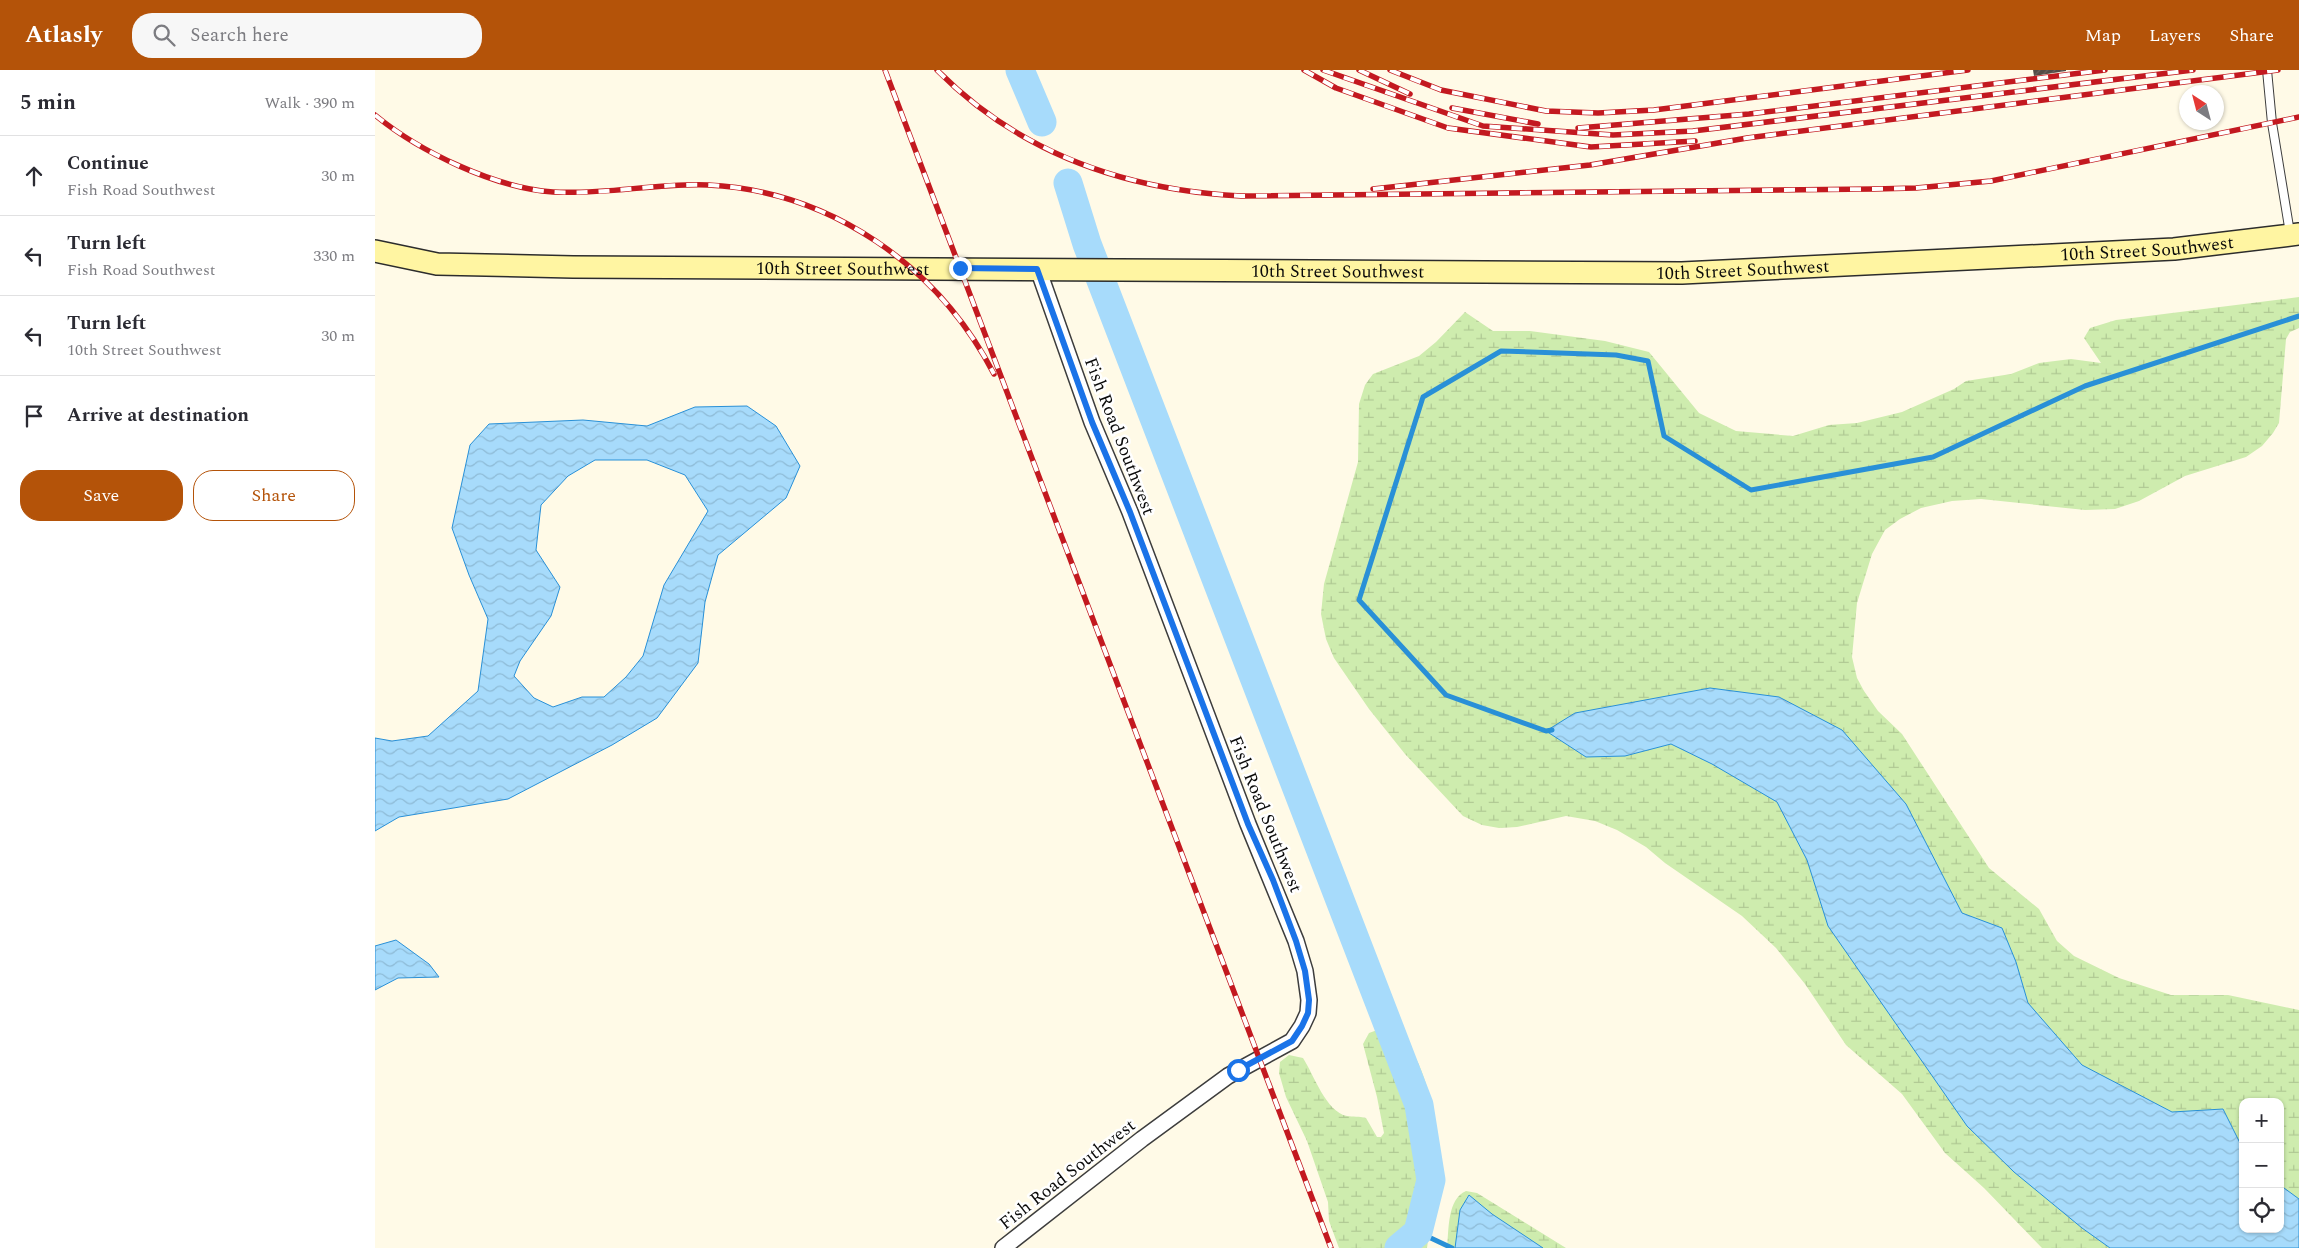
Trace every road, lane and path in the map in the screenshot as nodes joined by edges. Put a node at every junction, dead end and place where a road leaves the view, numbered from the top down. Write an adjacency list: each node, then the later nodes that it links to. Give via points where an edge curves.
1 (2267, 70): 2 (lane, via 2272,123)
2 (2295, 235): 4 (main road, 10th Street Southwest, via 2174,249 1682,273)
3 (375, 251): 4 (main road, 10th Street Southwest, via 437,264)
4 (1037, 269): 5 (street, Fish Road Southwest, via 1092,422 1296,941 1309,1000 1308,1013 1292,1041 1228,1076)
5 (1003, 1248)

